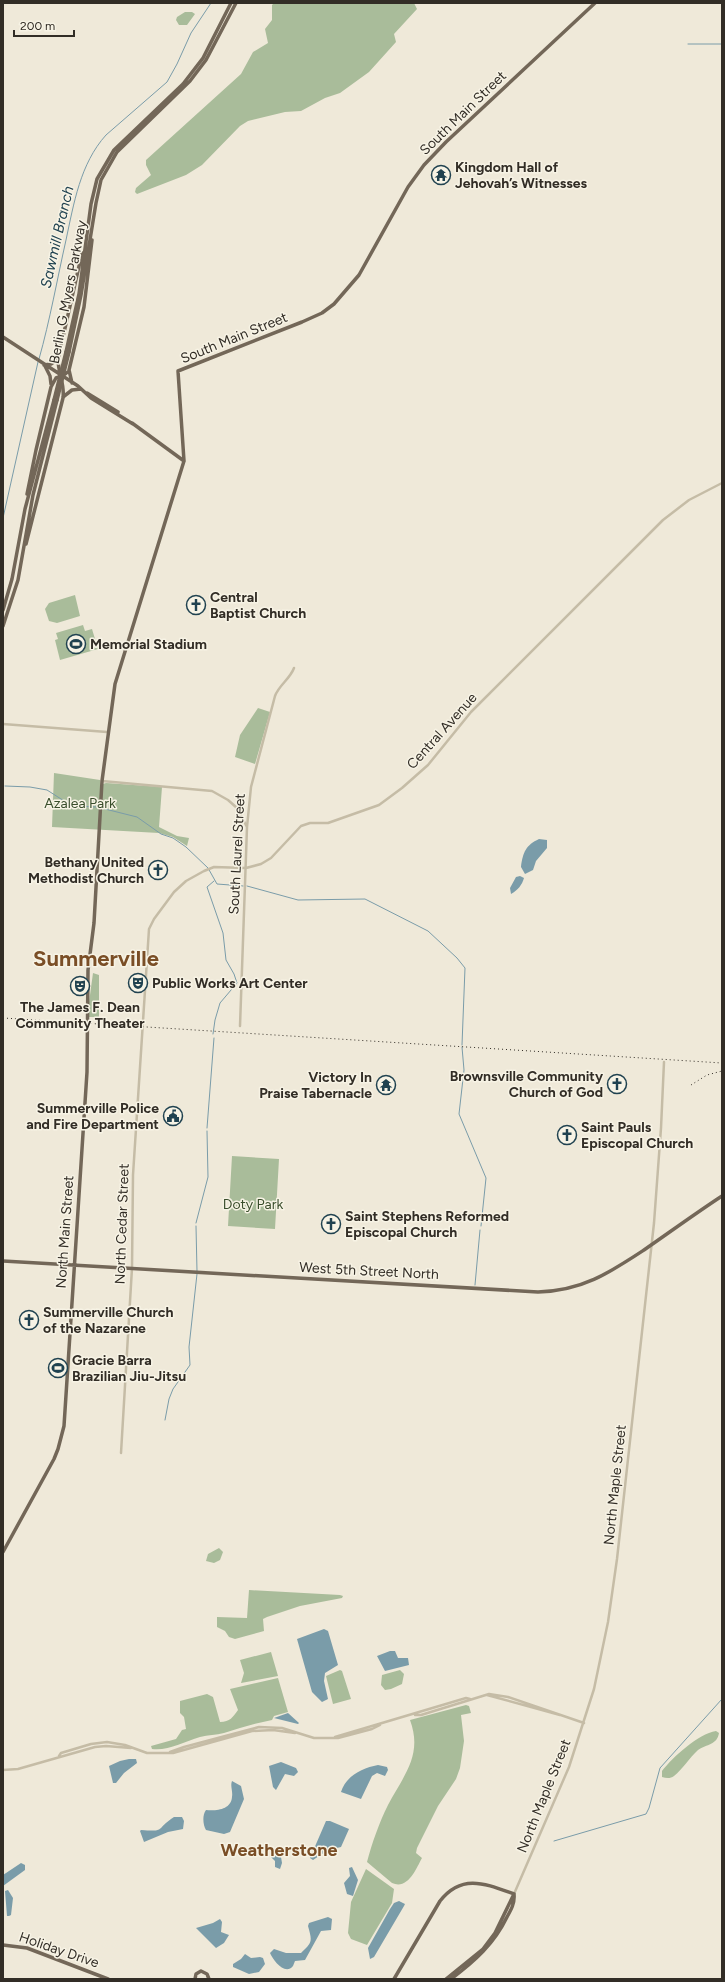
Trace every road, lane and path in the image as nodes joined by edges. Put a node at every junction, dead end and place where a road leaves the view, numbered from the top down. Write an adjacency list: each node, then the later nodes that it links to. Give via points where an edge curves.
1 (231, 3): 4 (main road, Berlin G Myers Parkway, via 203,58 182,84)
2 (236, 3): 4 (main road, Berlin G Myers Parkway, via 206,60 190,81)
3 (595, 3): 18 (main road, South Main Street, via 424,165 402,196 359,275 338,300 306,320 178,372)
4 (115, 151): 5 (main road, Berlin G Myers Parkway, via 101,180); 6 (main road, Berlin G Myers Parkway, via 97,179)
5 (93, 217): 8 (main road, Berlin G Myers Parkway, via 81,296); 11 (main road, via 86,292)
6 (86, 233): 8 (main road, Berlin G Myers Parkway, via 79,294); 9 (main road)
7 (4, 337): 10 (main road)
8 (67, 352): 17 (main road, Berlin G Myers Parkway, bridge)
9 (58, 359): 10 (main road, via 51,364); 12 (main road)
10 (43, 364): 12 (main road); 14 (main road, via 50,376)
11 (69, 370): 12 (main road); 13 (main road)
12 (61, 376): 13 (main road); 14 (main road, via 53,381); 16 (main road, via 64,386)
13 (72, 383): 15 (main road)
14 (51, 387): 20 (main road)
15 (81, 389): 16 (main road, via 68,391); 18 (main road)
16 (63, 398): 21 (main road)
17 (55, 400): 20 (main road, Berlin G Myers Parkway); 21 (main road, Berlin G Myers Parkway, via 33,495)
18 (184, 462): 26 (main road, South Main Street, via 116,684)
19 (722, 483): 29 (street, Central Avenue, via 689,500 663,520 471,712 428,764 386,801 328,823 304,825 290,836 271,858)
20 (25, 509): 22 (main road, Berlin G Myers Parkway, via 12,579)
21 (22, 560): 23 (main road, Berlin G Myers Parkway)
22 (3, 610)
23 (3, 626)
24 (294, 668): 28 (street, South Laurel Street, via 275,696 252,782)
25 (3, 724): 26 (street)
26 (108, 732): 27 (main road, South Main Street)
27 (102, 781): 28 (street, via 212,791 237,808); 31 (main road, South Main Street, via 94,923)
28 (247, 827): 29 (street, South Laurel Street)
29 (246, 868): 30 (street, Central Avenue, via 210,868 186,882 174,892); 32 (street, South Laurel Street)
30 (149, 929): 38 (street, North Cedar Street, via 133,1175)
31 (88, 970): 37 (main road, North Main Street, via 88,1058)
32 (240, 1026)
33 (664, 1062): 35 (street, North Maple Street)
34 (722, 1196): 35 (main road, West 5th Street North)
35 (652, 1244): 38 (main road, West 5th Street North, via 594,1281 570,1289 548,1292); 41 (street, North Maple Street, via 612,1591 601,1659)
36 (3, 1261): 37 (main road, West 5th Street North)
37 (74, 1266): 38 (main road, West 5th Street North); 40 (main road, North Main Street, via 62,1433 54,1459)
38 (132, 1268): 39 (street, North Cedar Street)
39 (121, 1453)
40 (3, 1552)
41 (584, 1722): 42 (street, via 497,1695 487,1695 335,1737 314,1738 273,1730 252,1731 170,1753 152,1753); 45 (street, North Maple Street, via 567,1773)
42 (131, 1748): 43 (street, via 106,1746); 43 (street, via 125,1744 107,1742 91,1744 61,1753)
43 (59, 1756): 44 (street, via 18,1769)
44 (3, 1770)
45 (514, 1894): 50 (main road, via 480,1883 462,1885 449,1890); 51 (main road, via 495,1933 483,1949); 52 (main road, via 514,1900 500,1932 489,1946)
46 (3, 1944): 49 (main road, Holiday Drive, via 26,1948)
47 (194, 1978): 48 (main road, via 201,1971 206,1972)
48 (209, 1978)
49 (108, 1979)
50 (394, 1979)
51 (446, 1979)
52 (451, 1979)

